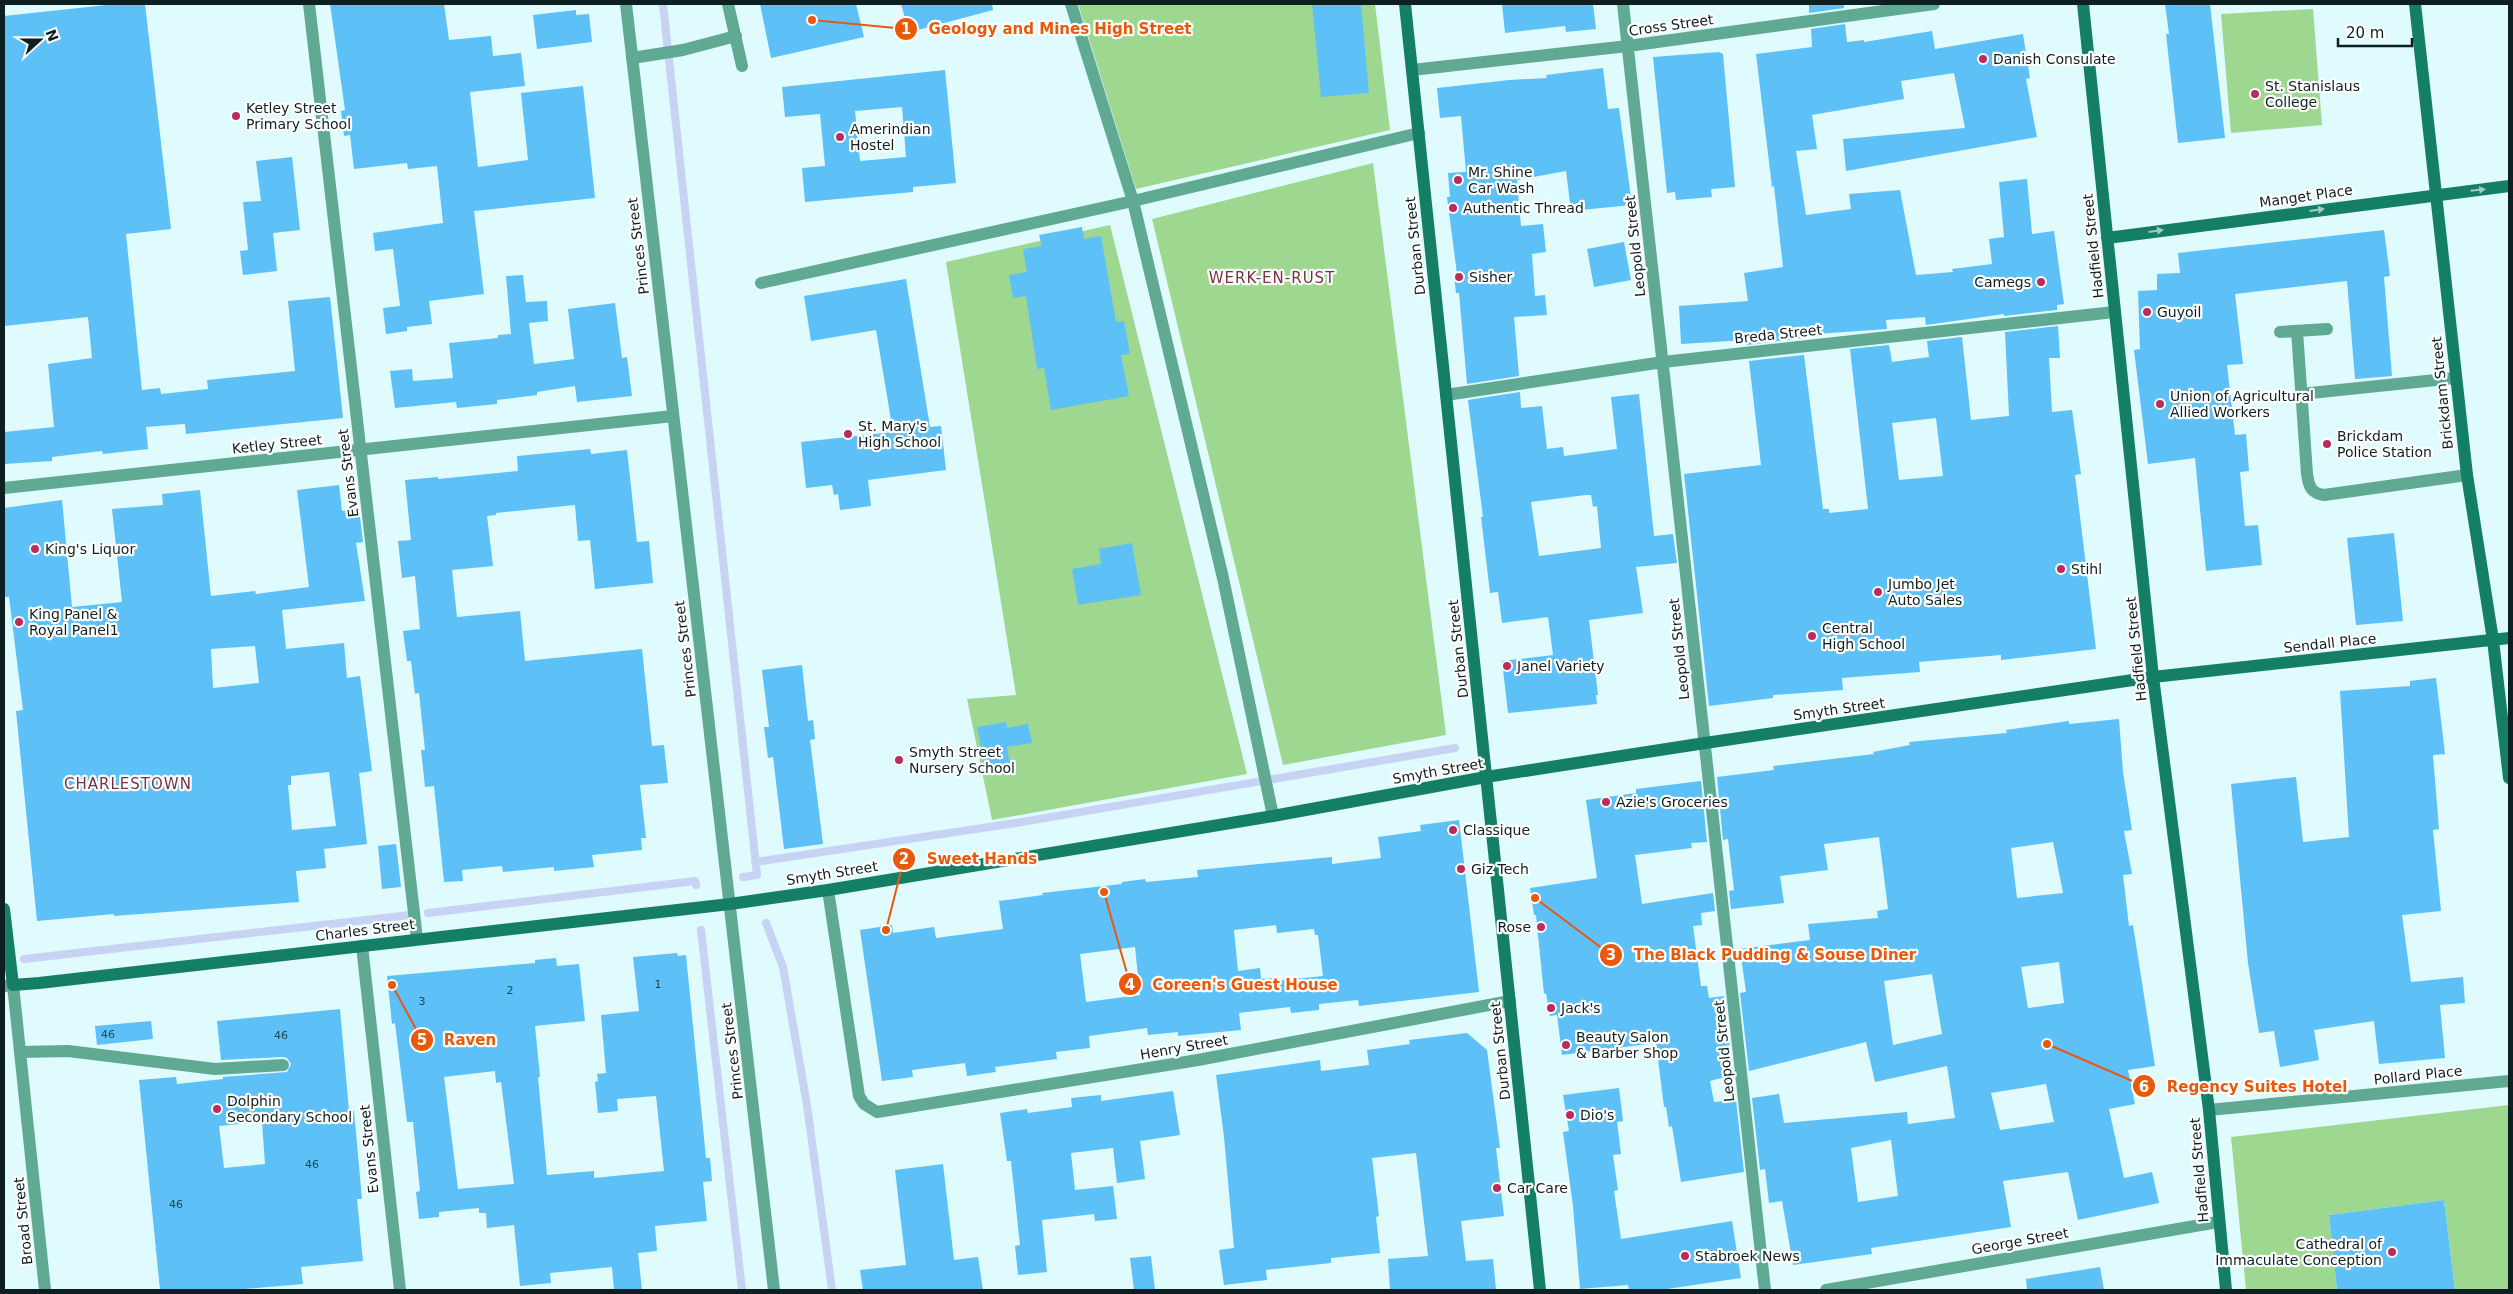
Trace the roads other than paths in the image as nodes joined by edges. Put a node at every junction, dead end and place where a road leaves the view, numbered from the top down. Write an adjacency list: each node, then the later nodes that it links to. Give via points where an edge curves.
1 (309, 4): 30 (street, Evans Street)
2 (626, 4): 12 (street, Princes Street)
3 (728, 4): 10 (street)
4 (1071, 4): 18 (street)
5 (1405, 4): 14 (main road, Durban Street)
6 (1624, 4): 11 (street, Leopold Street)
7 (1934, 4): 11 (street, Cross Street)
8 (2083, 4): 19 (main road, Hadfield Street)
9 (2415, 4): 17 (main road, Brickdam Street)
10 (736, 36): 12 (street, via 683,50); 13 (street)
11 (1628, 46): 14 (street, Cross Street); 25 (street, Leopold Street)
12 (632, 58): 29 (street, Princes Street)
13 (742, 66)
14 (1412, 70): 15 (main road, Durban Street)
15 (1419, 133): 18 (street); 27 (main road, Durban Street)
16 (2509, 186): 17 (main road, Manget Place, one-way to 16)
17 (2436, 194): 19 (main road, Manget Place, one-way to 17); 26 (main road, Brickdam Street)
18 (1133, 201): 20 (street); 39 (street, via 1223,578)
19 (2107, 238): 21 (main road, Hadfield Street)
20 (761, 283)
21 (2114, 312): 25 (street, Breda Street); 35 (main road, Hadfield Street)
22 (2327, 329): 23 (street)
23 (2297, 331): 24 (street); 28 (street)
24 (2280, 332)
25 (1663, 362): 27 (street, Breda Street); 36 (street, Leopold Street)
26 (2455, 378): 28 (street); 31 (main road, Brickdam Street)
27 (1446, 394): 37 (main road, Durban Street)
28 (2301, 394): 31 (street, via 2307,474 2311,489 2316,494)
29 (673, 416): 30 (street, Ketley Street); 41 (street, Princes Street)
30 (360, 450): 32 (street, Ketley Street); 43 (street, Evans Street)
31 (2466, 476): 34 (main road, Brickdam Street)
32 (4, 488)
33 (2509, 638): 34 (main road, Sendall Place)
34 (2493, 640): 35 (main road, Sendall Place); 38 (main road, Brickdam Street)
35 (2154, 678): 36 (main road, Smyth Street); 50 (main road, Hadfield Street)
36 (1705, 743): 37 (main road, Smyth Street); 57 (street, Leopold Street)
37 (1486, 777): 39 (main road, Smyth Street); 46 (main road, Durban Street)
38 (2509, 778)
39 (1273, 816): 40 (main road, Smyth Street)
40 (828, 890): 41 (main road, Smyth Street); 46 (street, Henry Street, via 859,1096 864,1104 877,1112 1198,1060)
41 (730, 904): 43 (main road, Charles Street); 55 (street, Princes Street)
42 (4, 909): 45 (main road, Broad Street)
43 (416, 939): 44 (main road, Charles Street)
44 (362, 946): 45 (main road, Charles Street); 54 (street, Evans Street)
45 (8, 986): 47 (street, Broad Street)
46 (1510, 1001): 56 (main road, Durban Street)
47 (20, 1052): 48 (street, via 68,1051 215,1069); 53 (street, Broad Street)
48 (283, 1065)
49 (2509, 1081): 50 (street, Pollard Place)
50 (2209, 1110): 51 (main road, Hadfield Street)
51 (2218, 1222): 52 (street, George Street); 59 (main road, Hadfield Street)
52 (1870, 1286): 58 (street, George Street)
53 (45, 1290)
54 (400, 1290)
55 (774, 1290)
56 (1540, 1290)
57 (1765, 1290)
58 (1826, 1290)
59 (2226, 1290)

